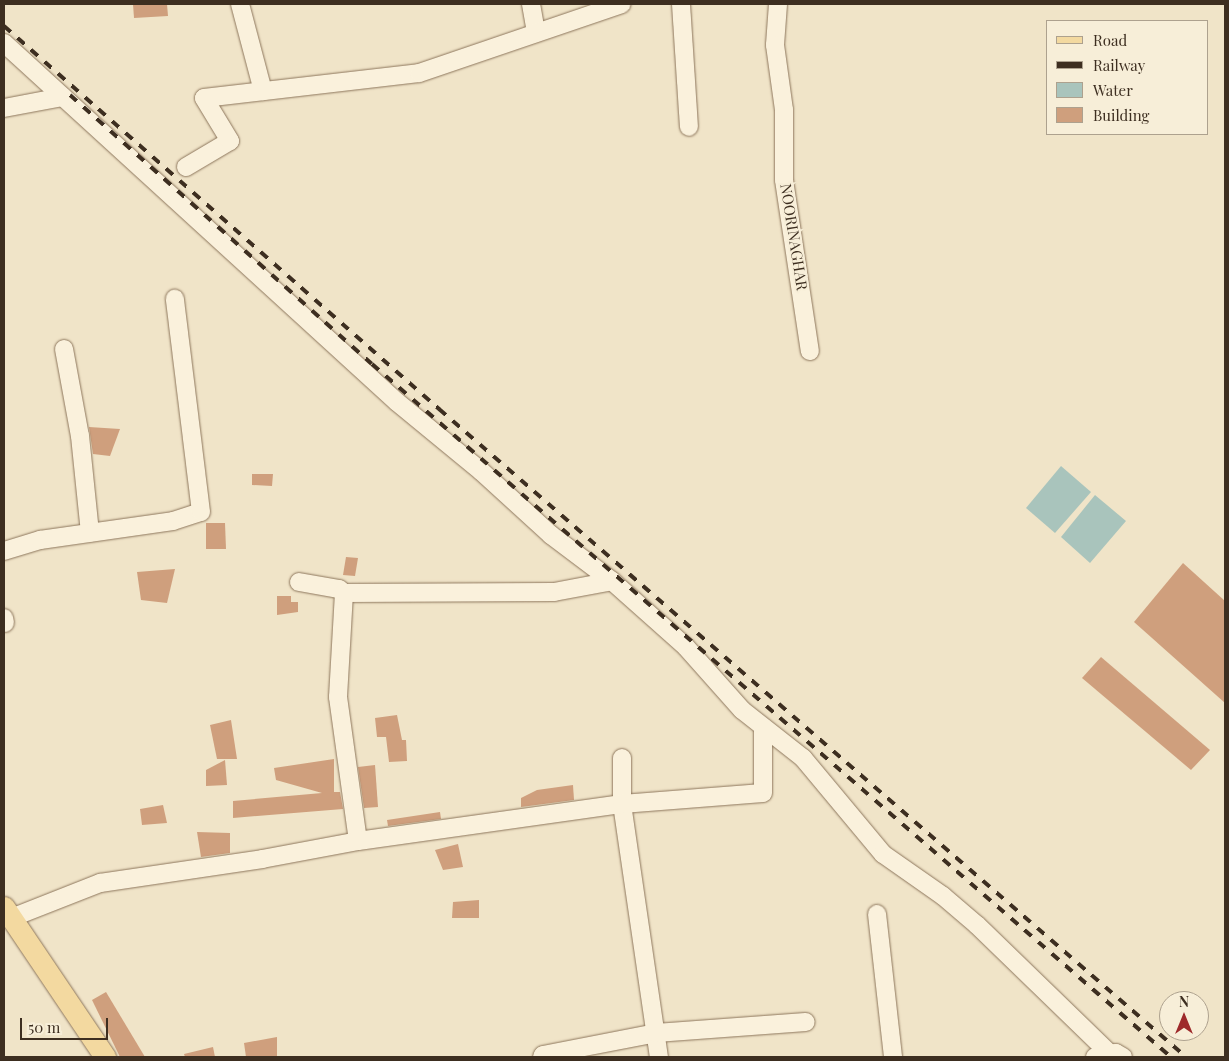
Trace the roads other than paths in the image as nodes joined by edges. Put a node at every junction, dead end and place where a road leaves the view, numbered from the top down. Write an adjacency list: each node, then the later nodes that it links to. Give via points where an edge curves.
1 (240, 4): 8 (street)
2 (531, 4): 6 (street)
3 (622, 4): 6 (street)
4 (681, 4): 11 (street)
5 (778, 4): 15 (street, NOORINAGHAR, via 775,45 784,110 784,180)
6 (536, 33): 8 (street, via 419,73)
7 (4, 43): 9 (street)
8 (264, 91): 12 (street, via 204,98 230,141)
9 (63, 97): 10 (street); 18 (street, via 397,402 481,471 550,535)
10 (4, 108)
11 (689, 127)
12 (186, 168)
13 (175, 299): 16 (street, via 201,512 173,521)
14 (64, 349): 16 (street, via 80,436)
15 (810, 351)
16 (90, 532): 17 (street, via 40,540)
17 (4, 551)
18 (612, 581): 20 (street, via 554,592); 21 (street, via 686,647 742,710)
19 (299, 582): 20 (street, via 339,589)
20 (344, 593): 24 (street, via 338,697)
21 (763, 726): 23 (street, via 763,793); 29 (street, via 803,758 883,854 943,896 977,925)
22 (622, 758): 23 (street)
23 (622, 804): 24 (street); 28 (street)
24 (358, 841): 25 (street, via 100,883)
25 (7, 912): 30 (main road)
26 (877, 914): 33 (street)
27 (806, 1022): 28 (street)
28 (656, 1033): 31 (street, via 543,1054); 32 (street)
29 (1110, 1056)
30 (105, 1057)
31 (542, 1057)
32 (660, 1057)
33 (893, 1057)

